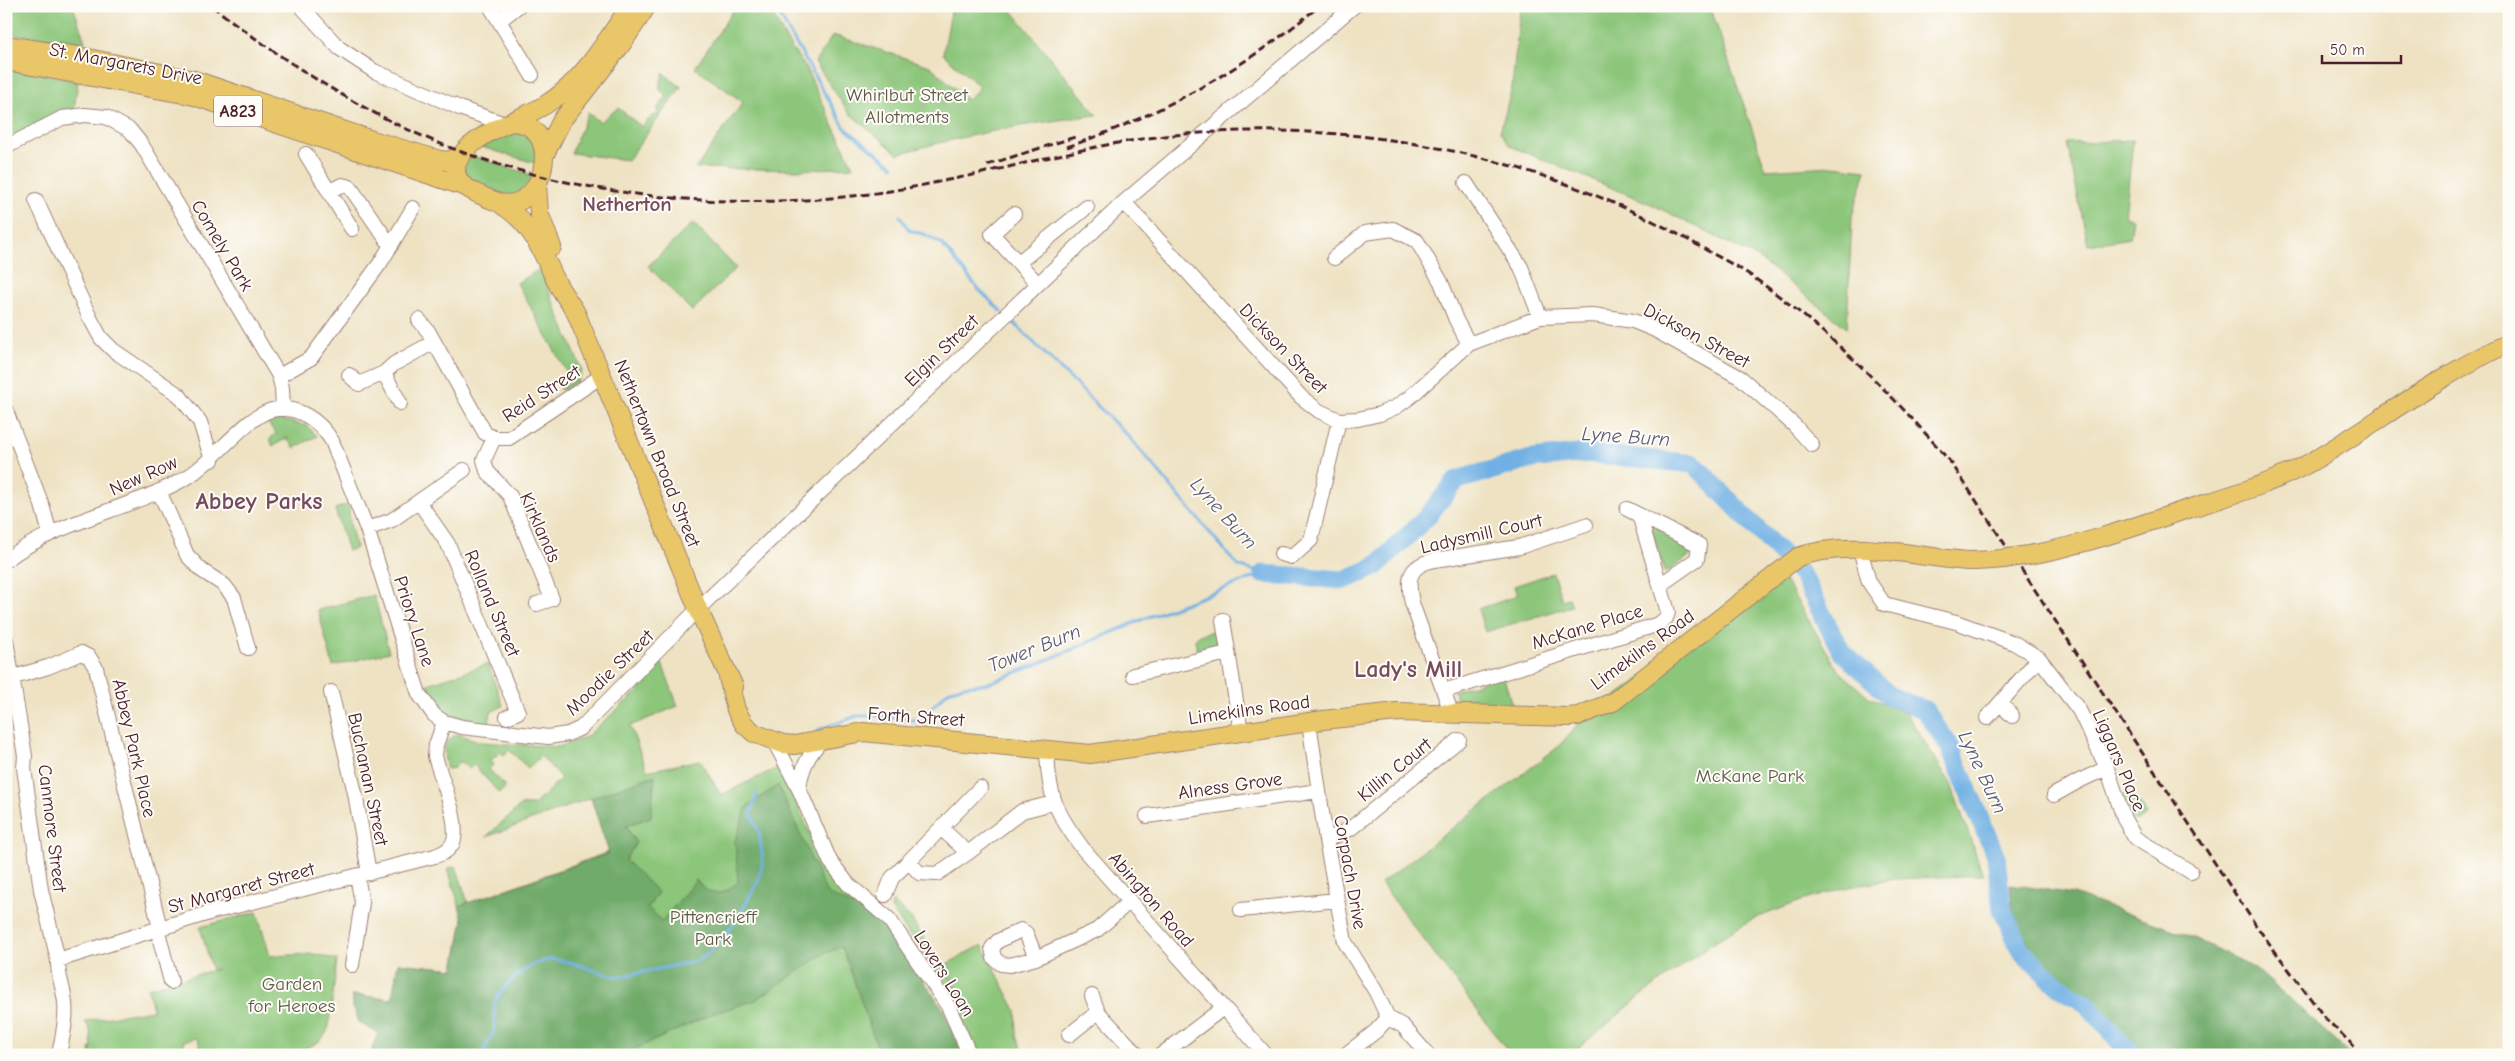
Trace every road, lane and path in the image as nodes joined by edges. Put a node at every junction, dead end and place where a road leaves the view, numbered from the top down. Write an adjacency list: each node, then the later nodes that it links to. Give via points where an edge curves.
1 (300, 6): 11 (street, via 322,32 354,59)
2 (490, 6): 7 (street)
3 (518, 6): 7 (street)
4 (630, 6): 12 (main road, via 576,80 546,104)
5 (647, 6): 17 (main road, via 562,120)
6 (1354, 6): 23 (street, Elgin Street)
7 (499, 21): 10 (street)
8 (6, 45): 16 (main road, St. Margarets Drive / A823, via 194,80 440,160)
9 (6, 61): 20 (main road, St. Margarets Drive / A823, via 194,96)
10 (532, 75)
11 (462, 109): 12 (street); 13 (street, via 477,124 478,133)
12 (508, 123): 13 (main road); 17 (main road, via 526,124 538,132)
13 (472, 145): 16 (main road)
14 (6, 147): 42 (street, Comely Park, via 62,118 106,117 130,130)
15 (306, 154): 21 (street)
16 (459, 157): 20 (main road, via 456,173)
17 (544, 157): 19 (main road)
18 (1466, 183): 34 (street, via 1521,267)
19 (538, 185): 24 (main road, via 522,201); 33 (main road, Nethertown Broad Street, via 541,223 566,280)
20 (463, 186): 24 (main road, A823)
21 (329, 191): 28 (street); 29 (street, via 342,185 350,187)
22 (36, 200): 49 (street, via 101,338 113,350 179,395 200,422)
23 (1124, 202): 32 (street, Elgin Street); 46 (street, Dickson Street, via 1301,396 1320,411)
24 (502, 205): 33 (main road, Nethertown Broad Street, via 521,219 534,235)
25 (1087, 207): 31 (street)
26 (412, 208): 29 (street)
27 (1014, 214): 31 (street, via 992,234)
28 (352, 229)
29 (391, 246): 42 (street, via 311,358)
30 (1334, 258): 38 (street, via 1365,233 1393,229 1417,241 1442,282)
31 (1019, 262): 32 (street)
32 (1038, 284): 62 (street, Elgin Street)
33 (576, 313): 41 (main road, Nethertown Broad Street)
34 (1540, 317): 38 (street, Dickson Street); 48 (street, Dickson Street, via 1594,315 1633,321 1653,329 1741,378)
35 (418, 320): 36 (street)
36 (434, 342): 39 (street); 47 (street, via 485,433)
37 (2509, 343): 57 (main road, Limekilns Road, bridge, via 2455,371 2316,459 2268,483 2077,546 2003,559 1970,561)
38 (1469, 344): 46 (street, Dickson Street, via 1396,407 1358,419)
39 (384, 373): 40 (street, via 359,384); 43 (street)
40 (349, 375)
41 (603, 375): 47 (street, Reid Street, via 509,438); 62 (main road, Nethertown Broad Street)
42 (279, 376): 44 (street, Comely Park)
43 (400, 403)
44 (283, 409): 49 (street, New Row, via 270,410 259,417); 55 (street, Priory Lane, via 315,420 325,429)
45 (6, 411): 56 (street)
46 (1339, 420): 58 (street, via 1311,540 1292,556)
47 (494, 438): 50 (street, Reid Street)
48 (1812, 444)
49 (212, 460): 52 (street, New Row, via 187,478)
50 (484, 460): 61 (street, Kirklands, via 486,471 510,496 552,599)
51 (464, 470): 53 (street)
52 (159, 491): 56 (street, New Row); 65 (street, via 187,555 201,570 224,585 234,598)
53 (419, 502): 55 (street, via 392,520); 75 (street, Rolland Street, via 448,544 518,712)
54 (1586, 525): 70 (street, Ladysmill Court, via 1519,547 1434,560 1421,563 1414,569 1409,587 1412,603)
55 (367, 529): 77 (street, Priory Lane, via 419,694)
56 (50, 534): 59 (street, New Row)
57 (1860, 549): 67 (street, Liggars Place, via 1870,582 1884,604 1956,622 2014,643); 73 (main road, Limekilns Road, via 1815,551 1792,562 1613,702 1578,716)
58 (1281, 554)
59 (6, 560)
60 (1660, 585): 60 (street, McKane Place, via 1633,512 1699,545 1697,559); 70 (street, McKane Place, via 1668,612 1659,624)
61 (537, 604)
62 (698, 609): 77 (street, Moodie Street, via 599,712 581,728 568,734 548,738); 82 (main road, Nethertown Broad Street, via 728,677 736,710 744,724 754,733)
63 (1223, 620): 66 (street)
64 (6, 640): 69 (street, Canmore Street)
65 (248, 648)
66 (1228, 653): 68 (street); 79 (street)
67 (2039, 658): 72 (street); 84 (street, Liggars Place, via 2079,710)
68 (1132, 675)
69 (14, 677): 101 (street, Abbey Park Place, via 81,653 89,657 96,668); 103 (street, Canmore Street, via 41,890)
70 (1444, 691): 73 (street, Ladysmill Court)
71 (331, 692): 96 (street, Buchanan Street, via 355,793)
72 (2000, 703): 74 (street); 76 (street)
73 (1451, 712): 78 (main road, Limekilns Road, via 1396,712)
74 (2012, 716)
75 (507, 717)
76 (1987, 718)
77 (444, 722): 96 (street, St Margaret Street, via 435,756 456,825 453,845 447,852 435,856)
78 (1309, 722): 79 (main road, Limekilns Road); 87 (street, Corpach Drive)
79 (1241, 732): 83 (main road, Limekilns Road, via 1090,754)
80 (1459, 740): 92 (street, Killin Court, via 1350,829)
81 (820, 741): 82 (main road, Forth Street, via 795,745); 83 (main road, Forth Street, via 863,732); 85 (street, via 805,763)
82 (778, 742): 85 (street, Lovers Loan)
83 (1047, 749): 89 (street, Abington Road, via 1047,776)
84 (2107, 768): 88 (street); 95 (street, Liggars Place, via 2124,819 2135,838)
85 (799, 788): 112 (street, Lovers Loan, via 837,872 884,914 948,1006)
86 (980, 788): 91 (street)
87 (1318, 791): 90 (street, Alness Grove); 92 (street, Corpach Drive)
88 (2054, 795)
89 (1053, 802): 93 (street, via 1022,810); 99 (street, Abington Road, via 1084,850)
90 (1147, 816)
91 (941, 828): 93 (street); 94 (street)
92 (1326, 840): 98 (street, Corpach Drive)
93 (968, 853): 94 (street, via 937,874 920,873)
94 (909, 861): 97 (street, via 892,878)
95 (2191, 872)
96 (363, 874): 101 (street, St Margaret Street); 104 (street, Buchanan Street, via 362,903)
97 (885, 895)
98 (1336, 900): 100 (street); 109 (street, Corpach Drive, via 1345,942)
99 (1130, 901): 102 (street, via 1097,930); 107 (street, Abington Road)
100 (1241, 910)
101 (158, 928): 103 (street, St Margaret Street); 105 (street, Abbey Park Place)
102 (1036, 958)
103 (58, 960): 111 (street, Canmore Street, via 66,1020)
104 (349, 960)
105 (171, 982)
106 (1092, 996): 108 (street)
107 (1223, 1008): 114 (street); 115 (street, Abington Road)
108 (1098, 1012): 110 (street); 113 (street)
109 (1388, 1018): 116 (street); 117 (street, via 1403,1026)
110 (1069, 1034)
111 (60, 1049)
112 (970, 1055)
113 (1138, 1055)
114 (1161, 1055)
115 (1266, 1055)
116 (1345, 1055)
117 (1428, 1055)

